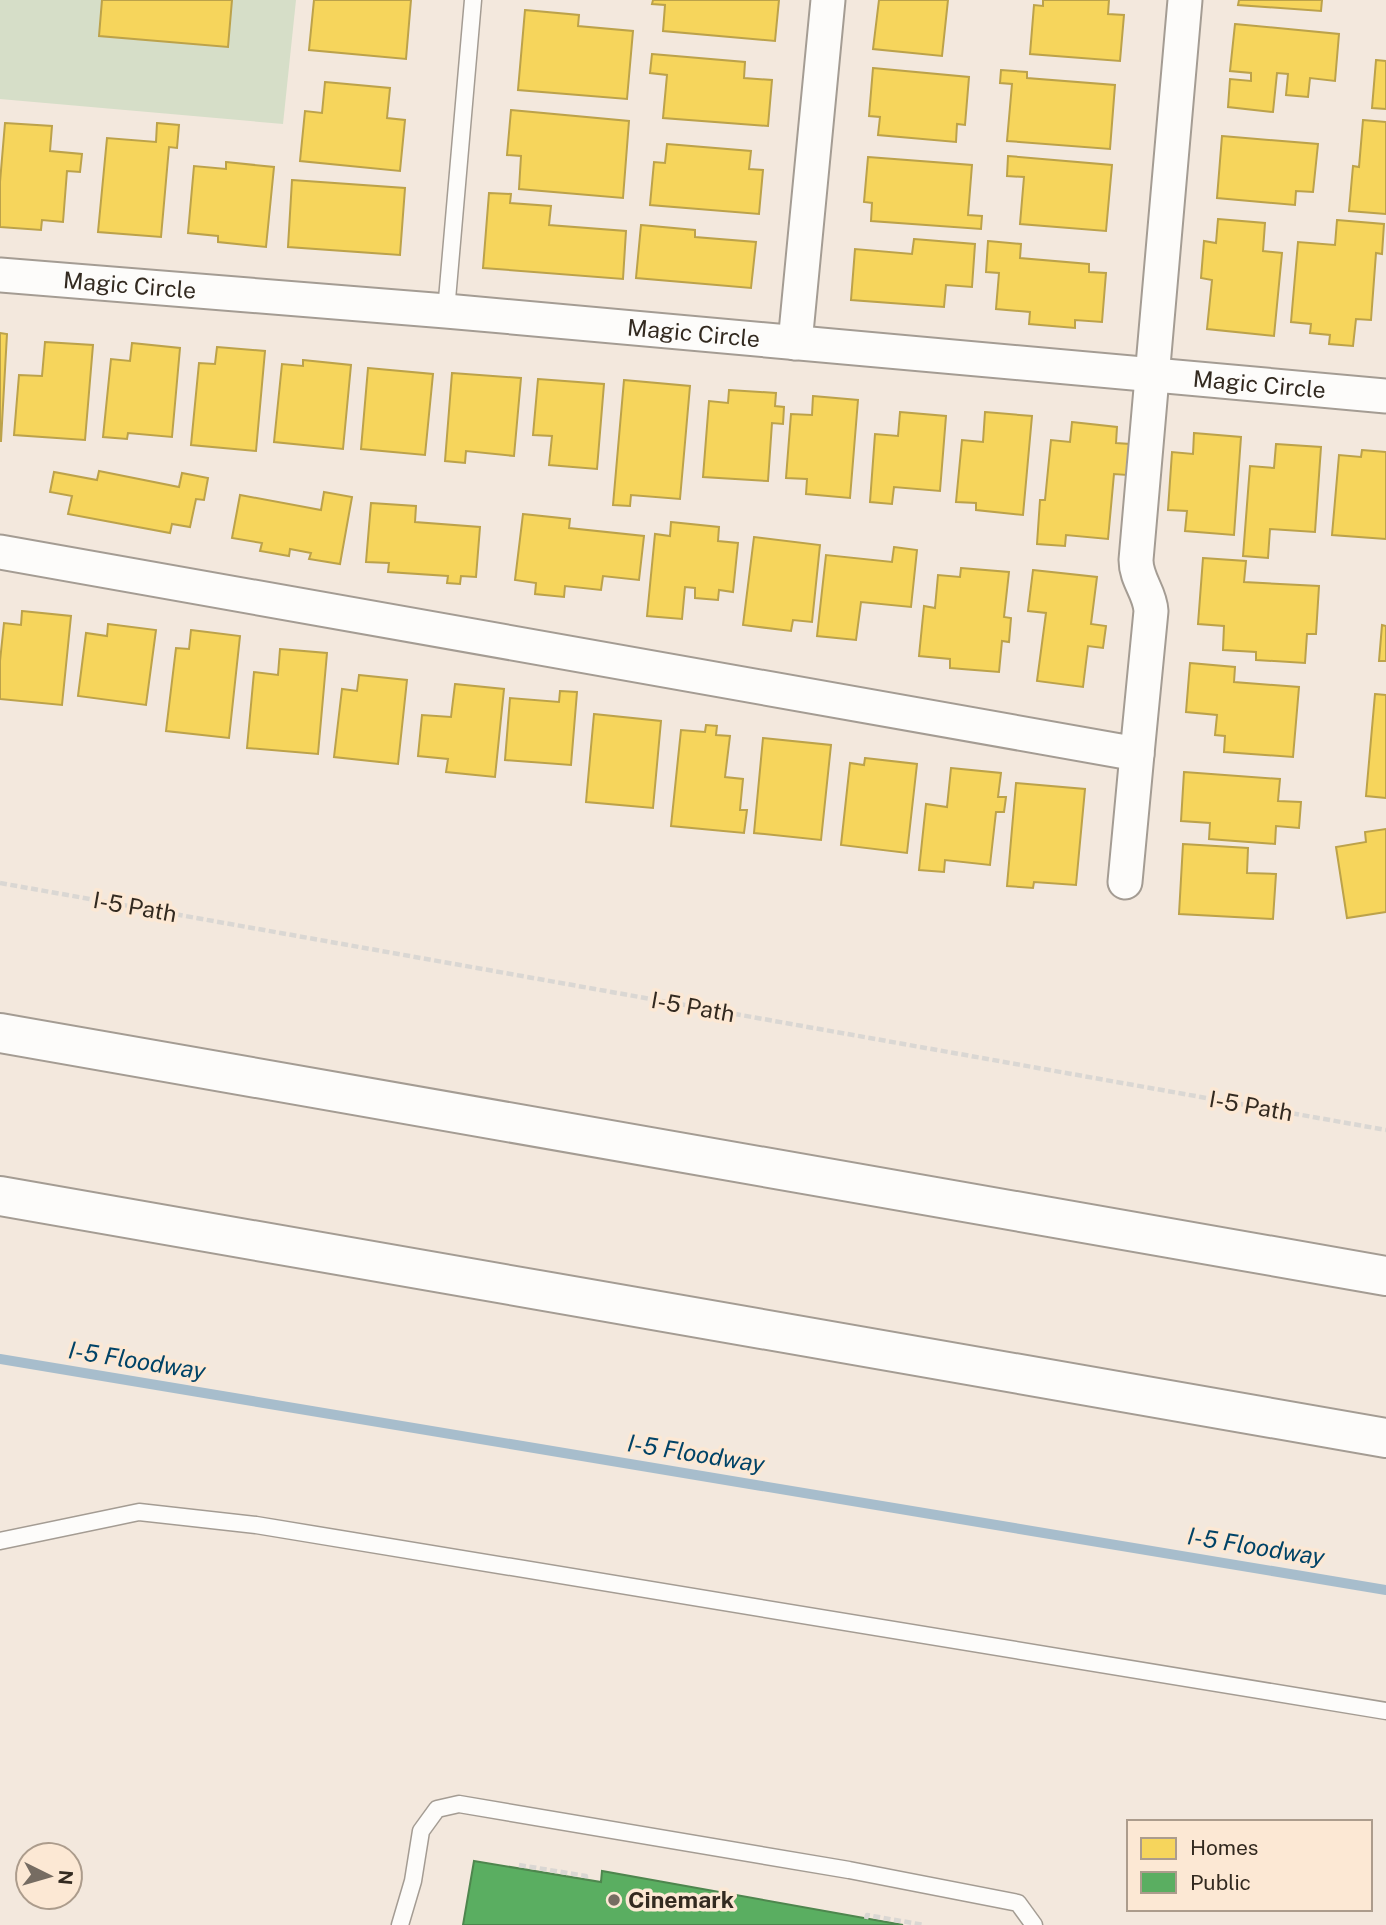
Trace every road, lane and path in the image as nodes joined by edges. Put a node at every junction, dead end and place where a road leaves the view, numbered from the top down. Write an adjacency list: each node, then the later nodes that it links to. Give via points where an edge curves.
1 (473, 0): 5 (lane)
2 (828, 0): 6 (street)
3 (1185, 0): 7 (street)
4 (0, 275): 5 (street, Magic Circle)
5 (446, 311): 6 (street, Magic Circle)
6 (795, 343): 7 (street, Magic Circle)
7 (1153, 376): 8 (street, Magic Circle); 10 (street, via 1136,560 1151,611)
8 (1386, 396)
9 (0, 552): 10 (street)
10 (1137, 754): 11 (street)
11 (1125, 882)
12 (0, 883): 14 (path, I-5 Path)
13 (0, 1033): 16 (highway)
14 (1386, 1130)
15 (0, 1196): 17 (highway)
16 (1386, 1276)
17 (1386, 1438)
18 (0, 1541): 19 (lane, via 139,1512 256,1525)
19 (1386, 1711)
20 (519, 1865): 21 (path, via 586,1876)
21 (586, 1880)
22 (866, 1919): 24 (path, via 867,1915)
23 (400, 1925): 25 (lane, via 421,1831 437,1809 459,1804 1018,1903)
24 (924, 1925)
25 (1034, 1925)

